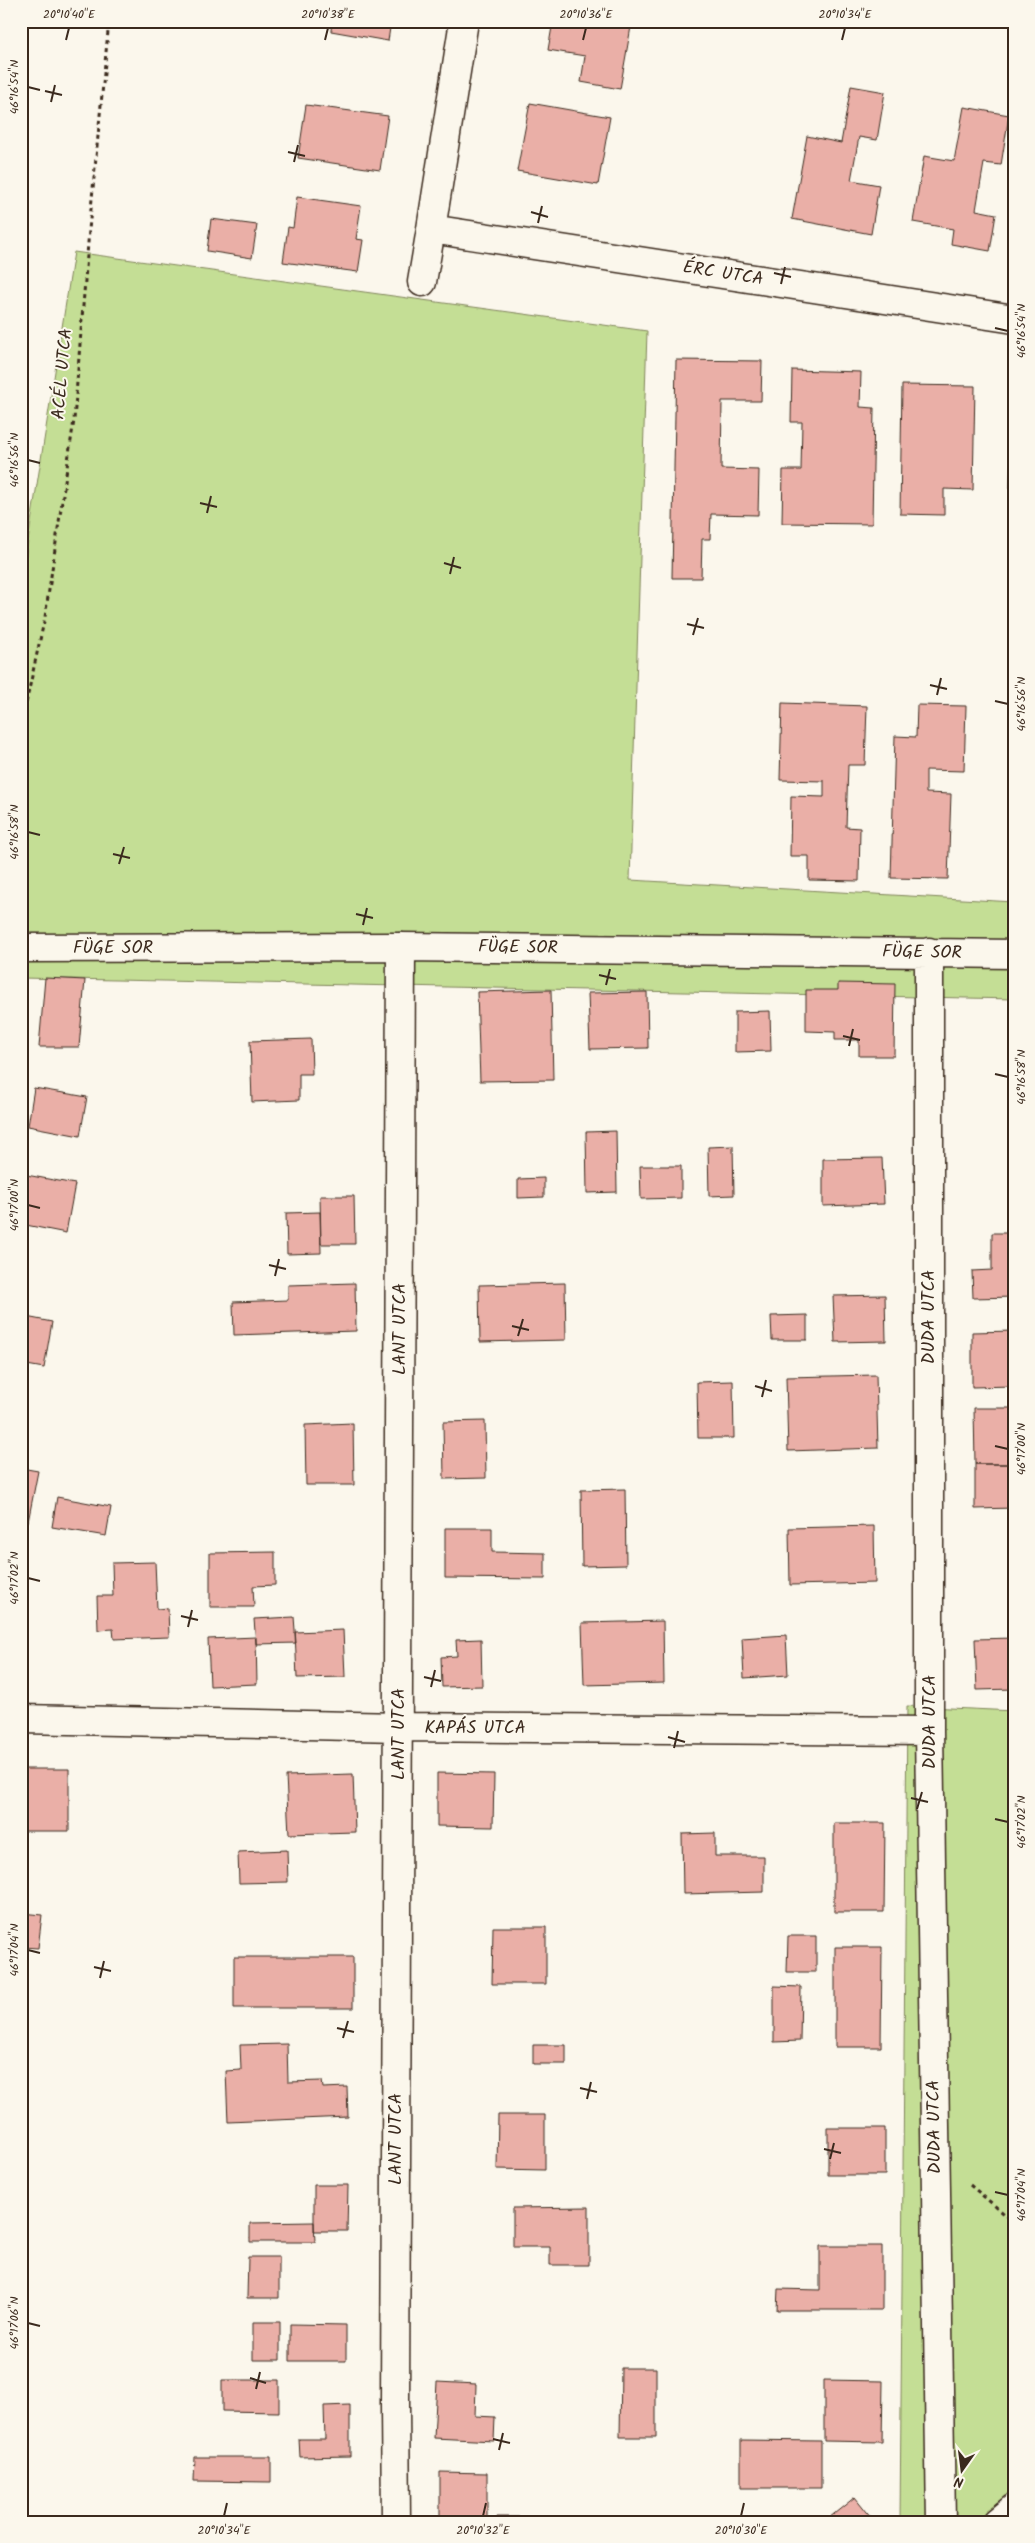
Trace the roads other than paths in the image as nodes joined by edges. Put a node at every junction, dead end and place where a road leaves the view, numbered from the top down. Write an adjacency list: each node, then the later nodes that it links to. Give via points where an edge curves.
1 (464, 21): 2 (street)
2 (431, 229): 3 (street); 4 (street, ÉRC UTCA)
3 (422, 282)
4 (1014, 319)
5 (402, 947): 6 (street, FÜGE SOR); 7 (street, FÜGE SOR); 10 (street, LANT UTCA)
6 (21, 948)
7 (929, 952): 8 (street, FÜGE SOR); 11 (street, DUDA UTCA)
8 (1014, 954)
9 (21, 1719): 10 (street, KAPÁS UTCA)
10 (399, 1727): 11 (street, KAPÁS UTCA); 13 (street, LANT UTCA)
11 (929, 1731): 14 (street, DUDA UTCA)
12 (1014, 2508): 15 (street)
13 (396, 2522)
14 (941, 2522)
15 (997, 2522)

